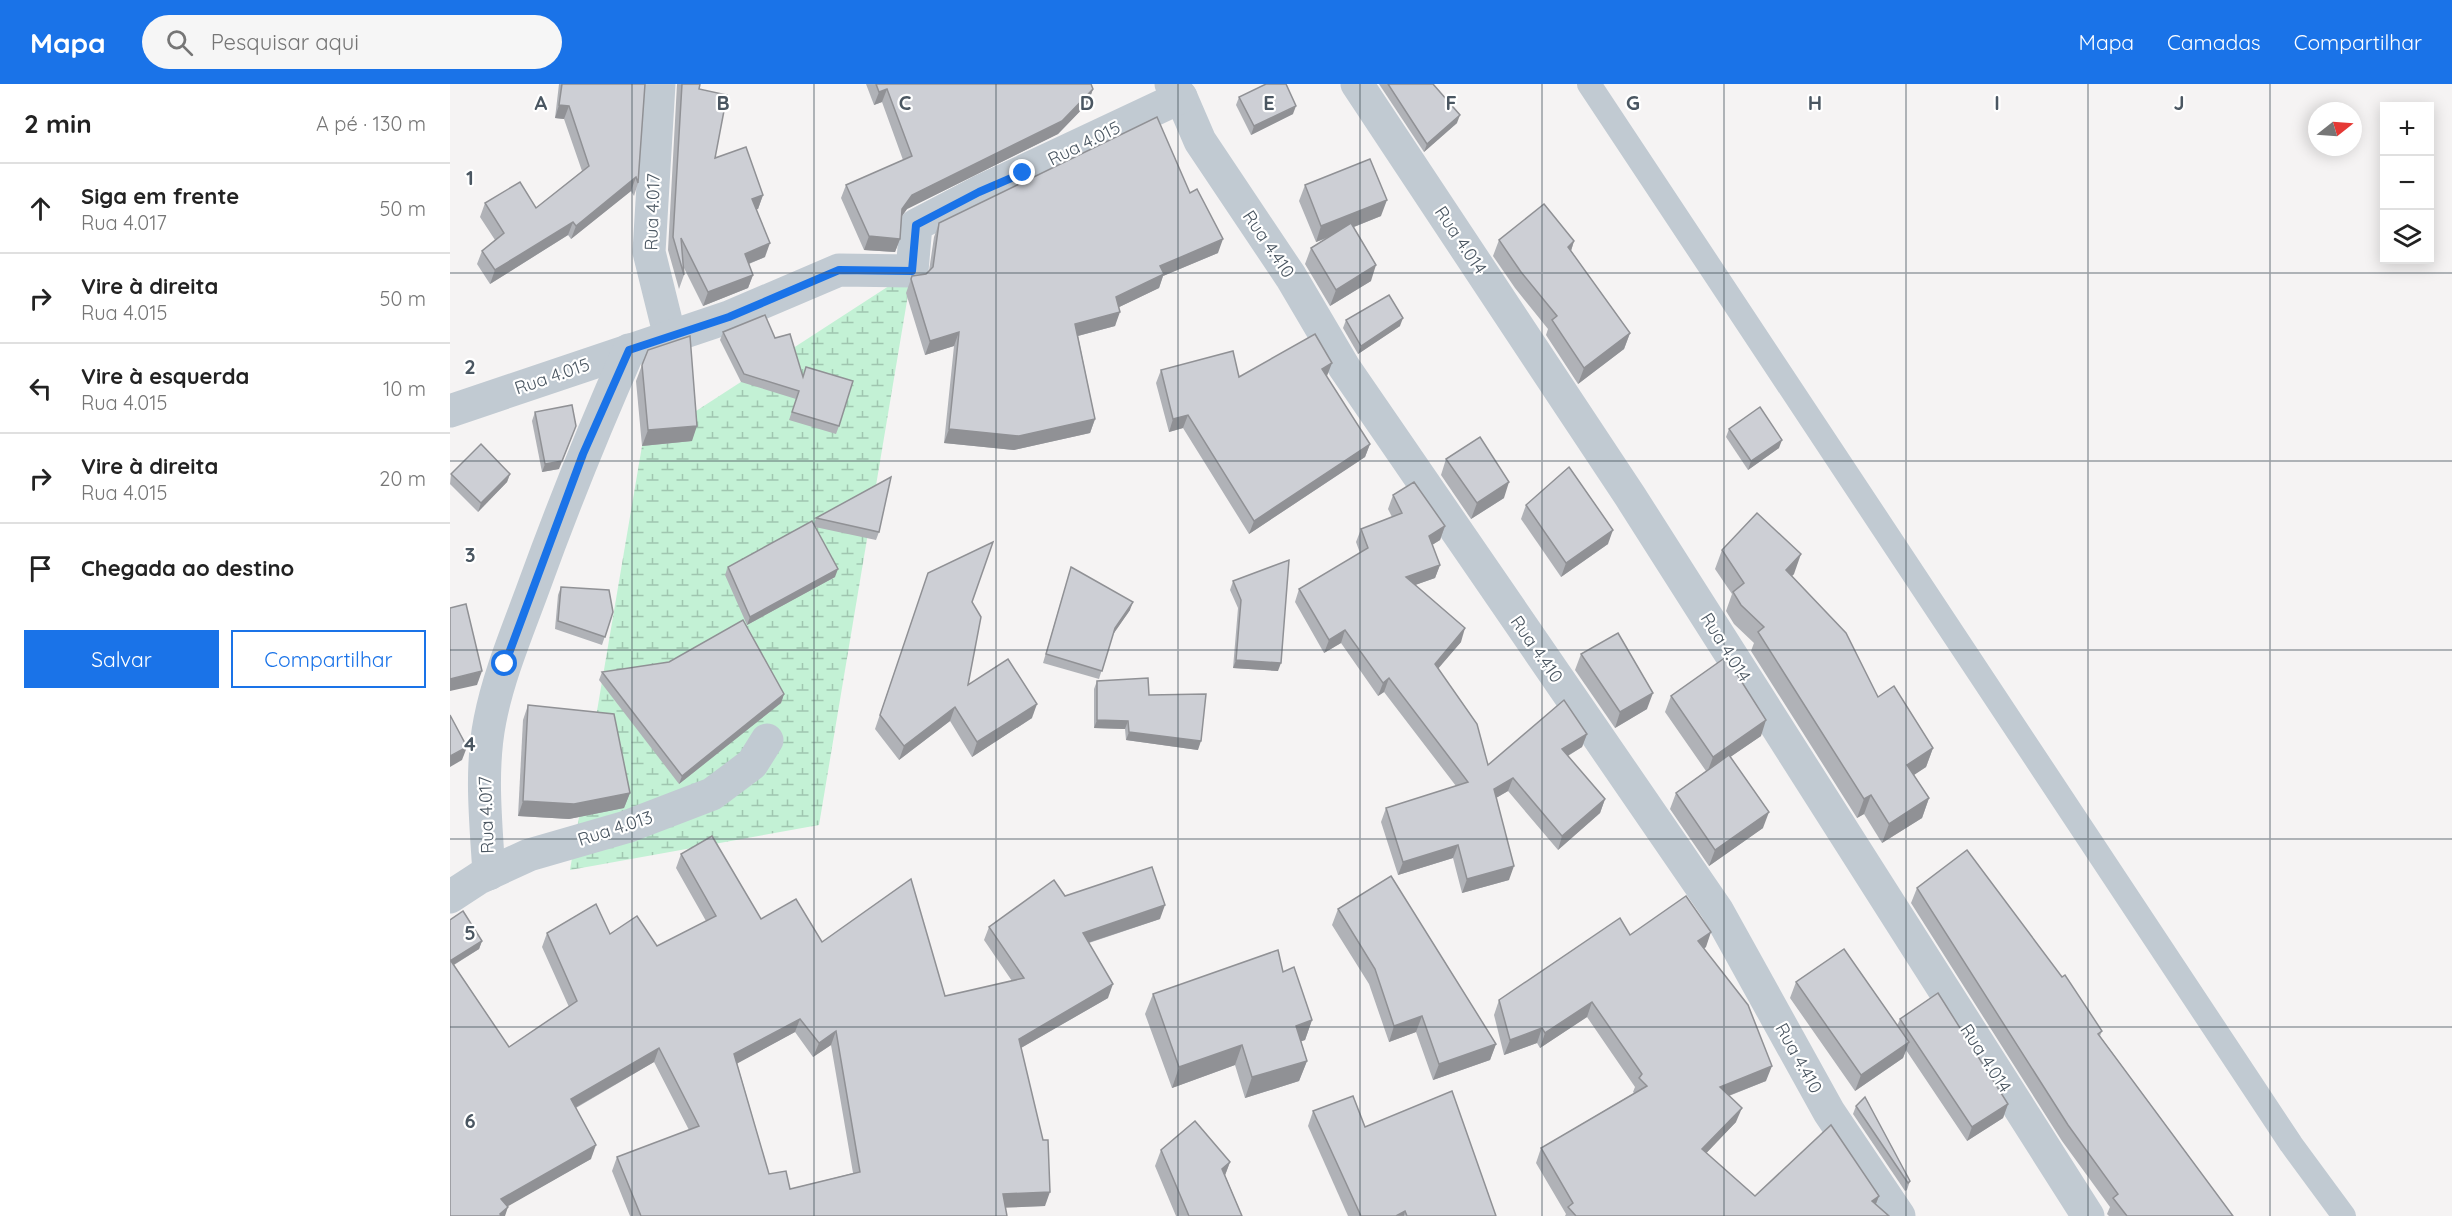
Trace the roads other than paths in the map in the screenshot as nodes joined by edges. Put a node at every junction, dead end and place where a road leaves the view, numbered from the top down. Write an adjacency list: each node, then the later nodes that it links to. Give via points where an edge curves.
1 (659, 84): 5 (street, Rua 4.017, via 649,252)
2 (1357, 84): 12 (street, Rua 4.014, via 1630,496)
3 (1588, 84): 13 (lane, via 2290,1144)
4 (1176, 90): 5 (street, Rua 4.015, via 916,225 912,271 839,270 729,317); 11 (street, Rua 4.410, via 1200,141 1291,277 1344,367 1717,910 1829,1112)
5 (670, 337): 6 (street, Rua 4.015)
6 (629, 350): 7 (street, Rua 4.015); 9 (street, Rua 4.017, via 583,454 502,675 490,721 484,778)
7 (450, 411)
8 (767, 740): 9 (street, Rua 4.013, via 752,764 712,794 626,827 529,855)
9 (489, 874): 10 (street, Rua 4.013)
10 (450, 897)
11 (1899, 1216)
12 (2088, 1216)
13 (2344, 1216)

